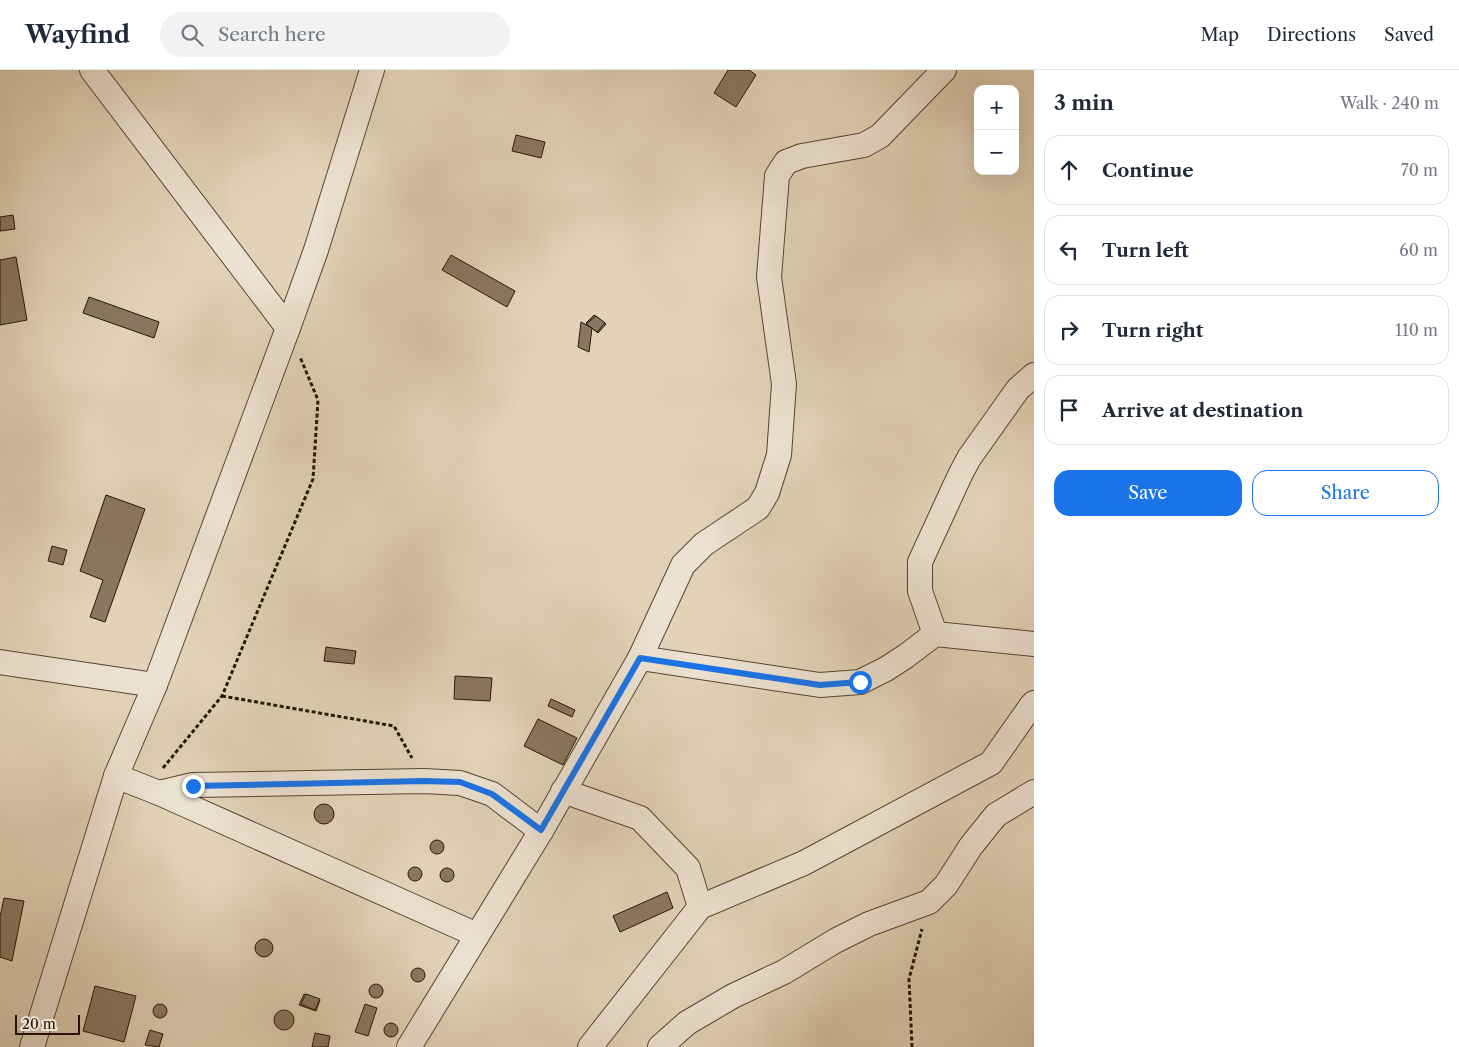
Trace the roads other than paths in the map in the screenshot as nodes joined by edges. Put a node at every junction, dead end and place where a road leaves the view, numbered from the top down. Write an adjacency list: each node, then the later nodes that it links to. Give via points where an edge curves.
1 (92, 70): 4 (street)
2 (372, 70): 4 (street)
3 (944, 70): 8 (street, via 880,136 864,145 786,162 777,176 768,277 784,384 779,455 767,493 758,508 704,544 683,565)
4 (288, 328): 10 (street)
5 (1034, 376): 6 (street, via 1018,389 970,458 920,562 920,591)
6 (935, 634): 7 (street); 8 (street, via 893,665 860,682 828,685)
7 (1034, 644)
8 (640, 658): 14 (street)
9 (0, 662): 10 (street)
10 (155, 685): 12 (street)
11 (1034, 703): 17 (street, via 991,763 804,863)
12 (116, 776): 13 (street); 19 (street)
13 (153, 791): 16 (street, via 193,786 460,782 492,794); 18 (street)
14 (563, 791): 16 (street); 17 (street, via 640,818 688,868)
15 (1034, 792): 22 (street, via 996,815 946,885 929,902 868,924 835,941 687,1023)
16 (541, 830): 18 (street)
17 (700, 907): 21 (street)
18 (477, 935): 20 (street)
19 (32, 1047)
20 (409, 1047)
21 (590, 1047)
22 (660, 1047)

